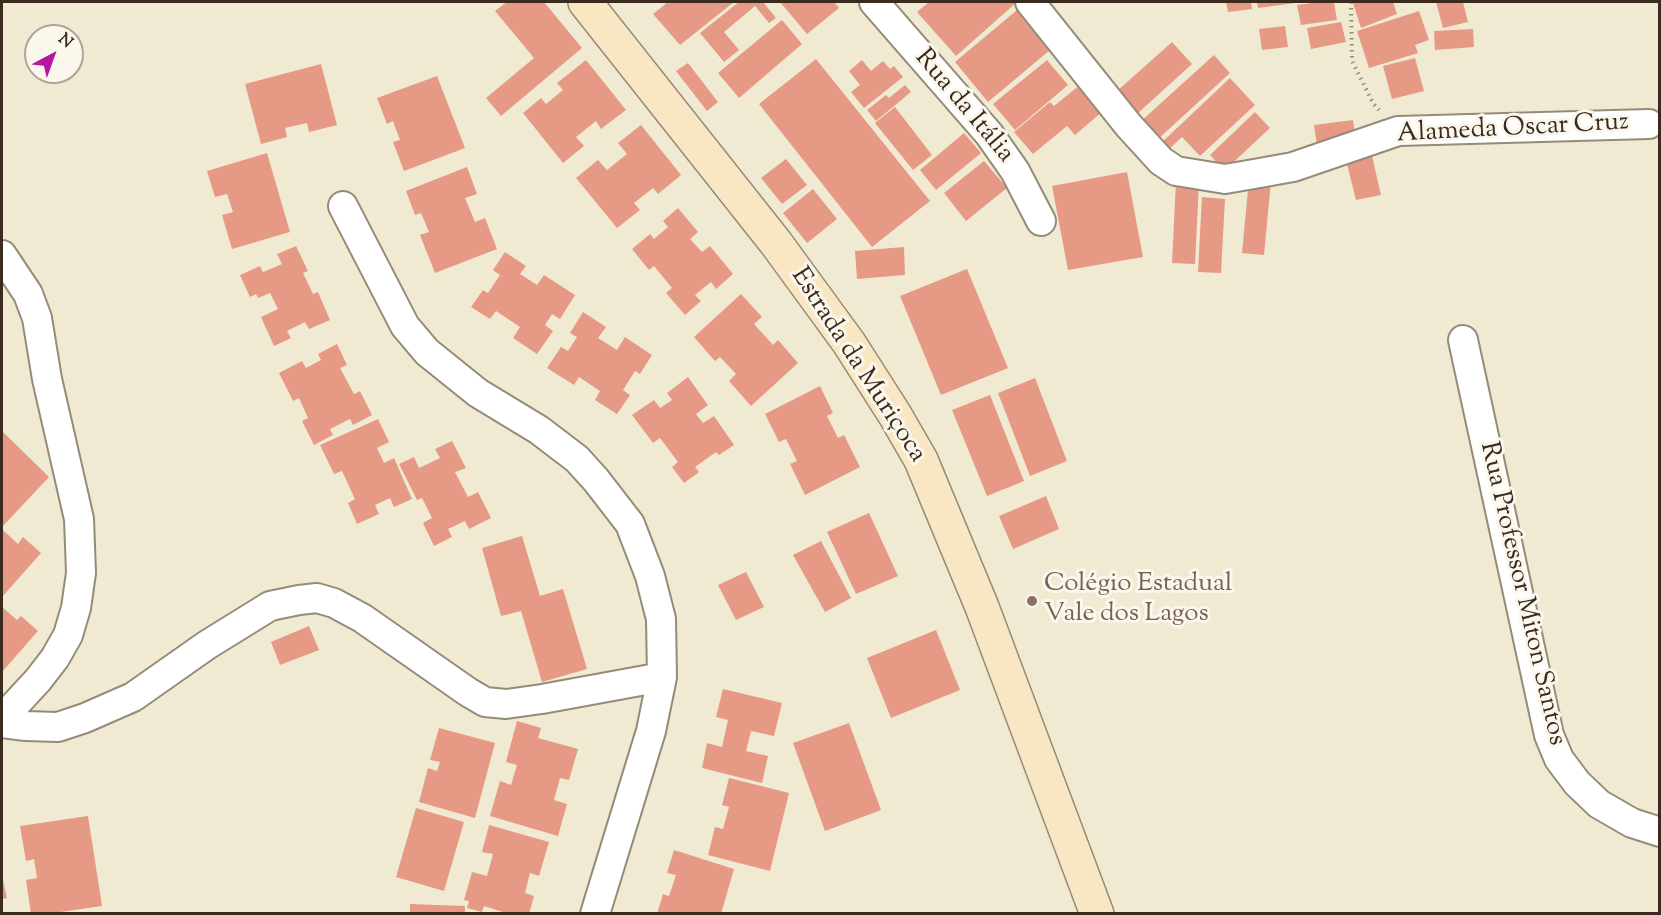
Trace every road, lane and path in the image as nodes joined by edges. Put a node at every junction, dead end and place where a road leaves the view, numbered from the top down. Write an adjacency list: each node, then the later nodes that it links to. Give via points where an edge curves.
1 (585, 2): 15 (street, Estrada da Muriçoca, via 776,243 849,343 921,460 982,607)
2 (874, 2): 8 (street, Rua da Itália, via 989,134 1015,171)
3 (1030, 2): 6 (street, Alameda Oscar Cruz, via 1129,126 1161,161 1176,171 1225,178 1293,167)
4 (1351, 2): 6 (path, via 1352,61 1373,103)
5 (1649, 124): 6 (street, Alameda Oscar Cruz)
6 (1398, 131)
7 (343, 206): 11 (street, via 405,326 427,352 478,393 539,430 577,459 630,524 661,619)
8 (1041, 220)
9 (2, 255): 12 (street, via 28,294 37,318 80,519 81,573 68,635 55,658)
10 (1463, 340): 13 (street, Rua Professor Miton Santos, via 1550,735 1559,759 1599,804 1632,823)
11 (662, 677): 12 (street, via 533,701 485,702 362,618 317,598 270,606 133,697 86,718 58,726); 14 (street, via 651,731)
12 (2, 721)
13 (1659, 832)
14 (595, 914)
15 (1097, 914)

